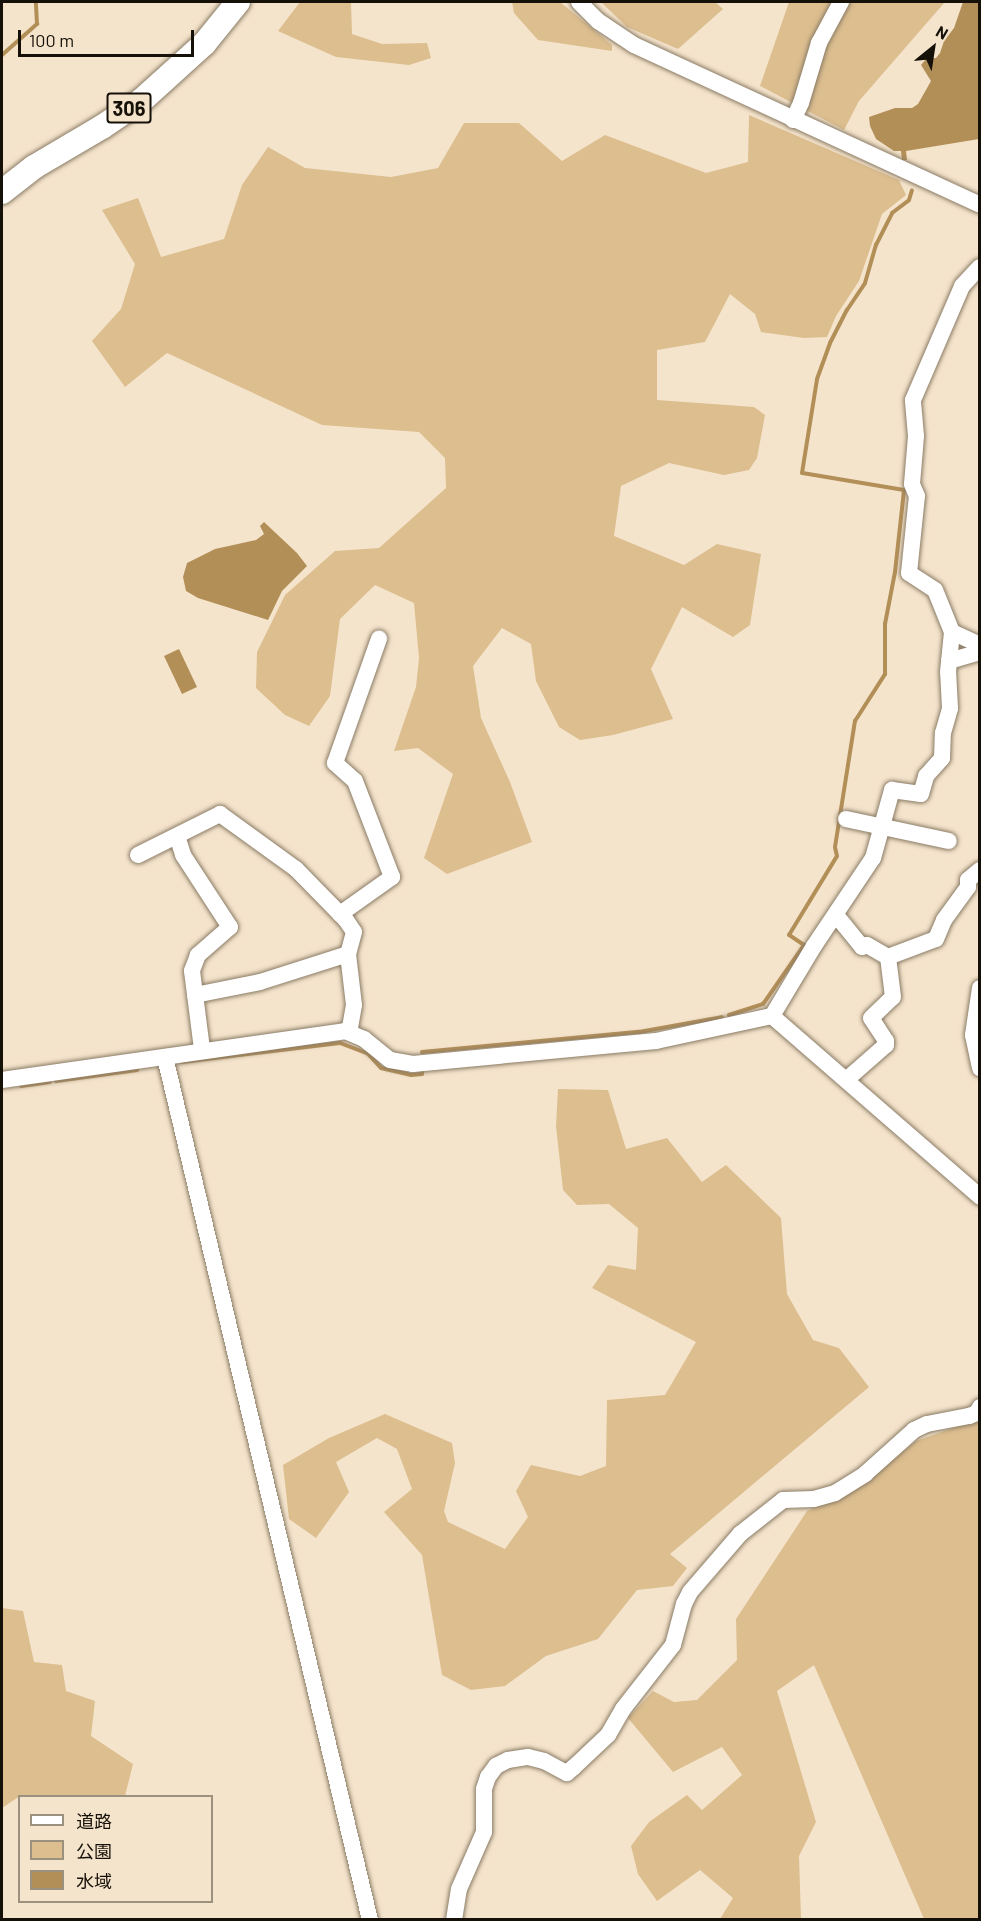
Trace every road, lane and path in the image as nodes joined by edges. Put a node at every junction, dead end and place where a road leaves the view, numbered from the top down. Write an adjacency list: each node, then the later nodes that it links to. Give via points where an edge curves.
1 (238, 2): 5 (highway, 306, via 204,44 142,100 34,167)
2 (579, 2): 4 (street, via 598,21 634,45)
3 (841, 2): 4 (street, via 819,43)
4 (793, 120): 6 (street)
5 (2, 192)
6 (980, 205)
7 (980, 267): 8 (street, via 962,286 913,400 916,435 912,484 917,496 909,573 935,590)
8 (952, 632): 10 (street); 12 (street)
9 (379, 639): 19 (street, via 335,763 355,781 392,877)
10 (980, 645)
11 (980, 652): 12 (street)
12 (950, 661): 14 (street, via 950,708 942,758 926,776 921,794 892,790)
13 (846, 819): 14 (street)
14 (883, 829): 16 (street); 20 (street, via 873,858)
15 (177, 836): 17 (street); 19 (street, via 220,814 296,869); 24 (street, via 183,855 230,927 194,960)
16 (949, 841)
17 (138, 855)
18 (980, 870): 22 (street, via 968,880 968,887 944,920 936,939)
19 (340, 914): 21 (street, via 354,932)
20 (836, 915): 22 (street, via 862,947 867,945); 25 (street)
21 (348, 954): 24 (street, via 260,982); 26 (street, via 354,1005)
22 (888, 957): 31 (street, via 893,996 871,1018 886,1045)
23 (980, 988): 29 (street, via 973,1035)
24 (195, 995): 27 (street)
25 (772, 1016): 26 (street, via 656,1041 412,1064 390,1060); 31 (street)
26 (349, 1032): 27 (street)
27 (202, 1049): 28 (street)
28 (165, 1057): 30 (street); 35 (street)
29 (980, 1068)
30 (2, 1080)
31 (846, 1080): 32 (street)
32 (973, 1179): 33 (street)
33 (980, 1197)
34 (980, 1407): 36 (street, via 969,1416 914,1430 849,1486 814,1499 787,1498 747,1528 690,1592 673,1645 623,1708 608,1735 567,1773 528,1756 496,1766 484,1789 484,1832 459,1889)
35 (370, 1920)
36 (454, 1920)

